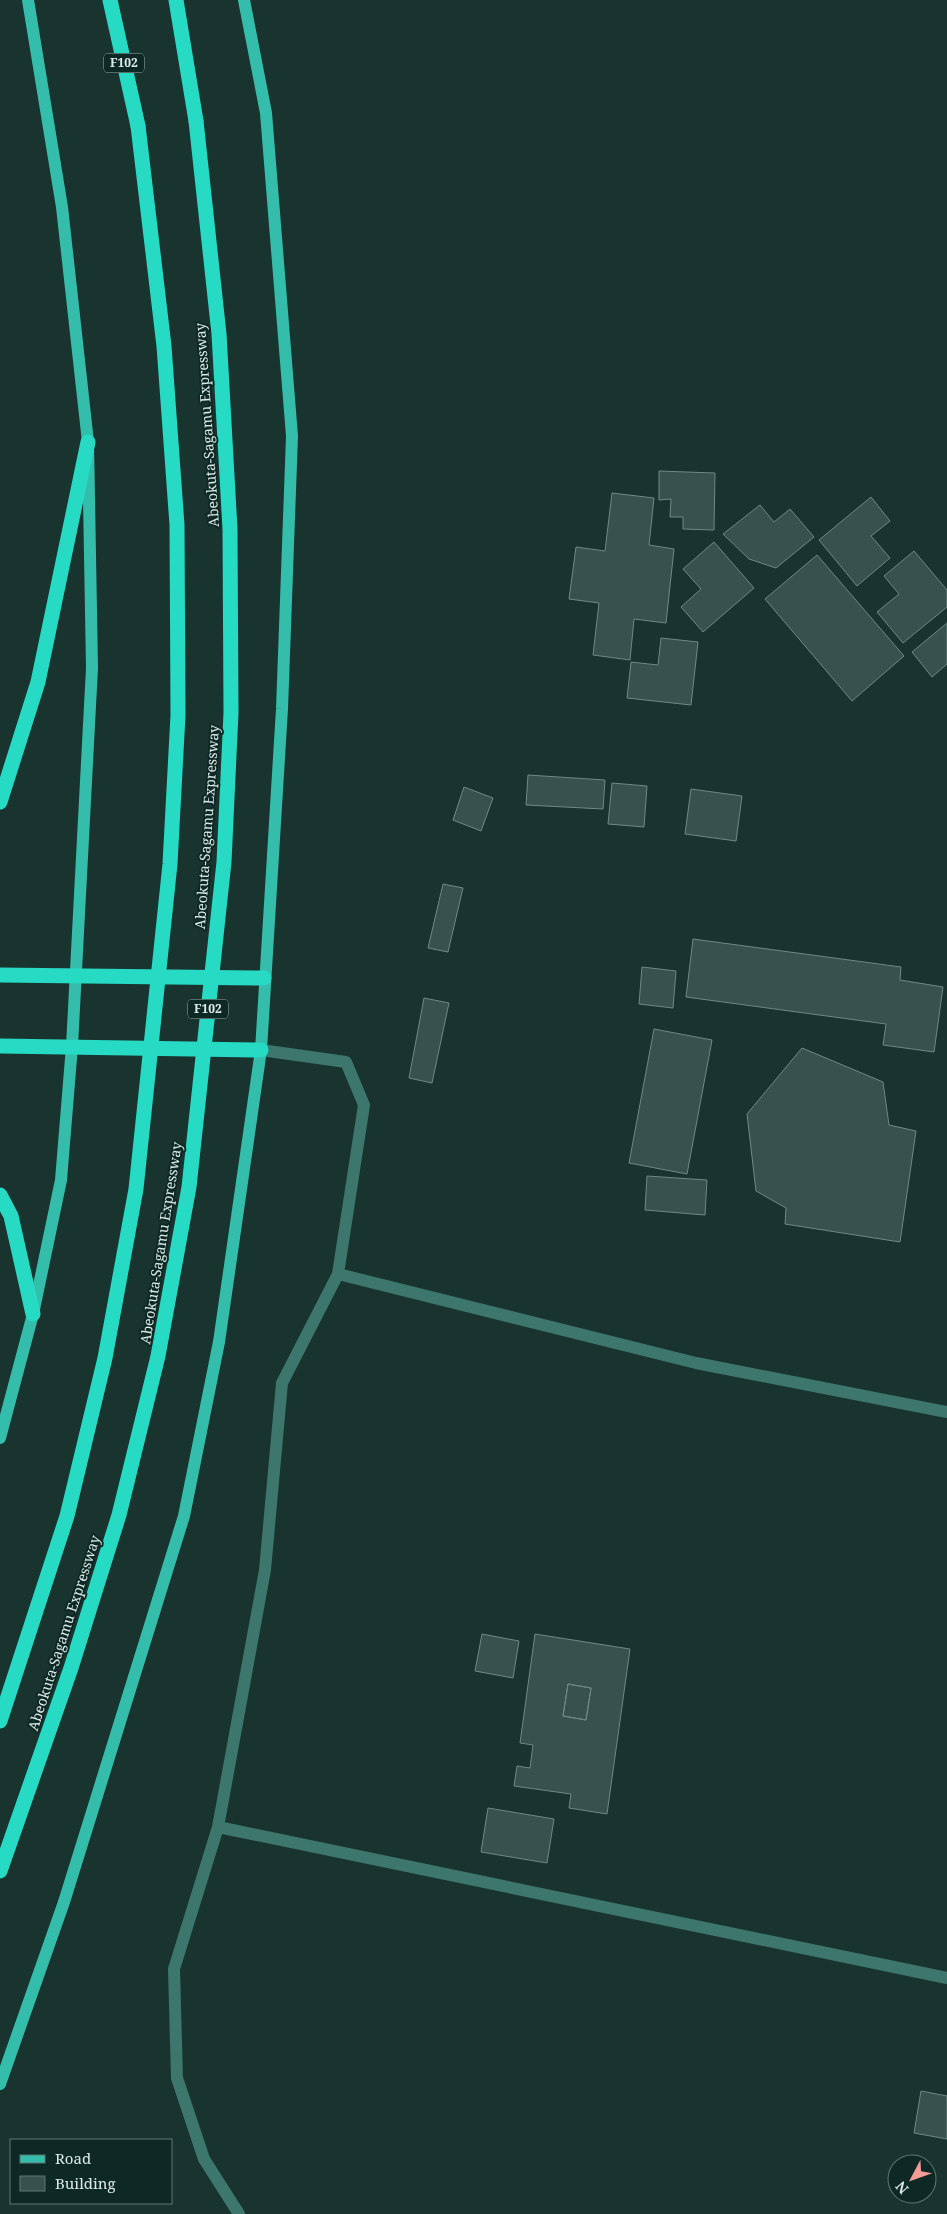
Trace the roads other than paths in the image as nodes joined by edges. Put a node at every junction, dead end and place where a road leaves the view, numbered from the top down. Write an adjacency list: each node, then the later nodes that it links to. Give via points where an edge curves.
1 (28, 0): 5 (main road, via 62,207)
2 (110, 0): 18 (highway, F102, bridge, via 138,126 164,346 177,525 178,715 170,864 136,1189 105,1358 66,1516)
3 (176, 0): 20 (highway, Abeokuta-Sagamu Expressway / F102, bridge, via 196,121 218,334 230,529 231,712 224,862 189,1187 158,1356 119,1514 71,1668)
4 (244, 0): 9 (main road, via 266,113 292,436 282,709)
5 (88, 442): 6 (highway, via 38,682); 8 (main road, via 92,668)
6 (0, 802)
7 (0, 975): 8 (highway)
8 (76, 975): 9 (highway); 11 (main road)
9 (264, 978): 12 (main road)
10 (0, 1046): 11 (highway)
11 (72, 1046): 12 (highway); 15 (main road, via 61,1180)
12 (261, 1050): 14 (street, via 346,1062 364,1104); 22 (main road, via 220,1342 184,1516 64,1902)
13 (0, 1195): 15 (highway, via 11,1216)
14 (338, 1274): 16 (street, via 696,1363); 19 (street, via 282,1383 265,1570)
15 (33, 1314): 17 (main road)
16 (947, 1412)
17 (0, 1438)
18 (0, 1722)
19 (218, 1827): 21 (street); 23 (street, via 174,1969 176,2078 204,2159)
20 (0, 1871)
21 (947, 1978)
22 (0, 2084)
23 (240, 2214)

